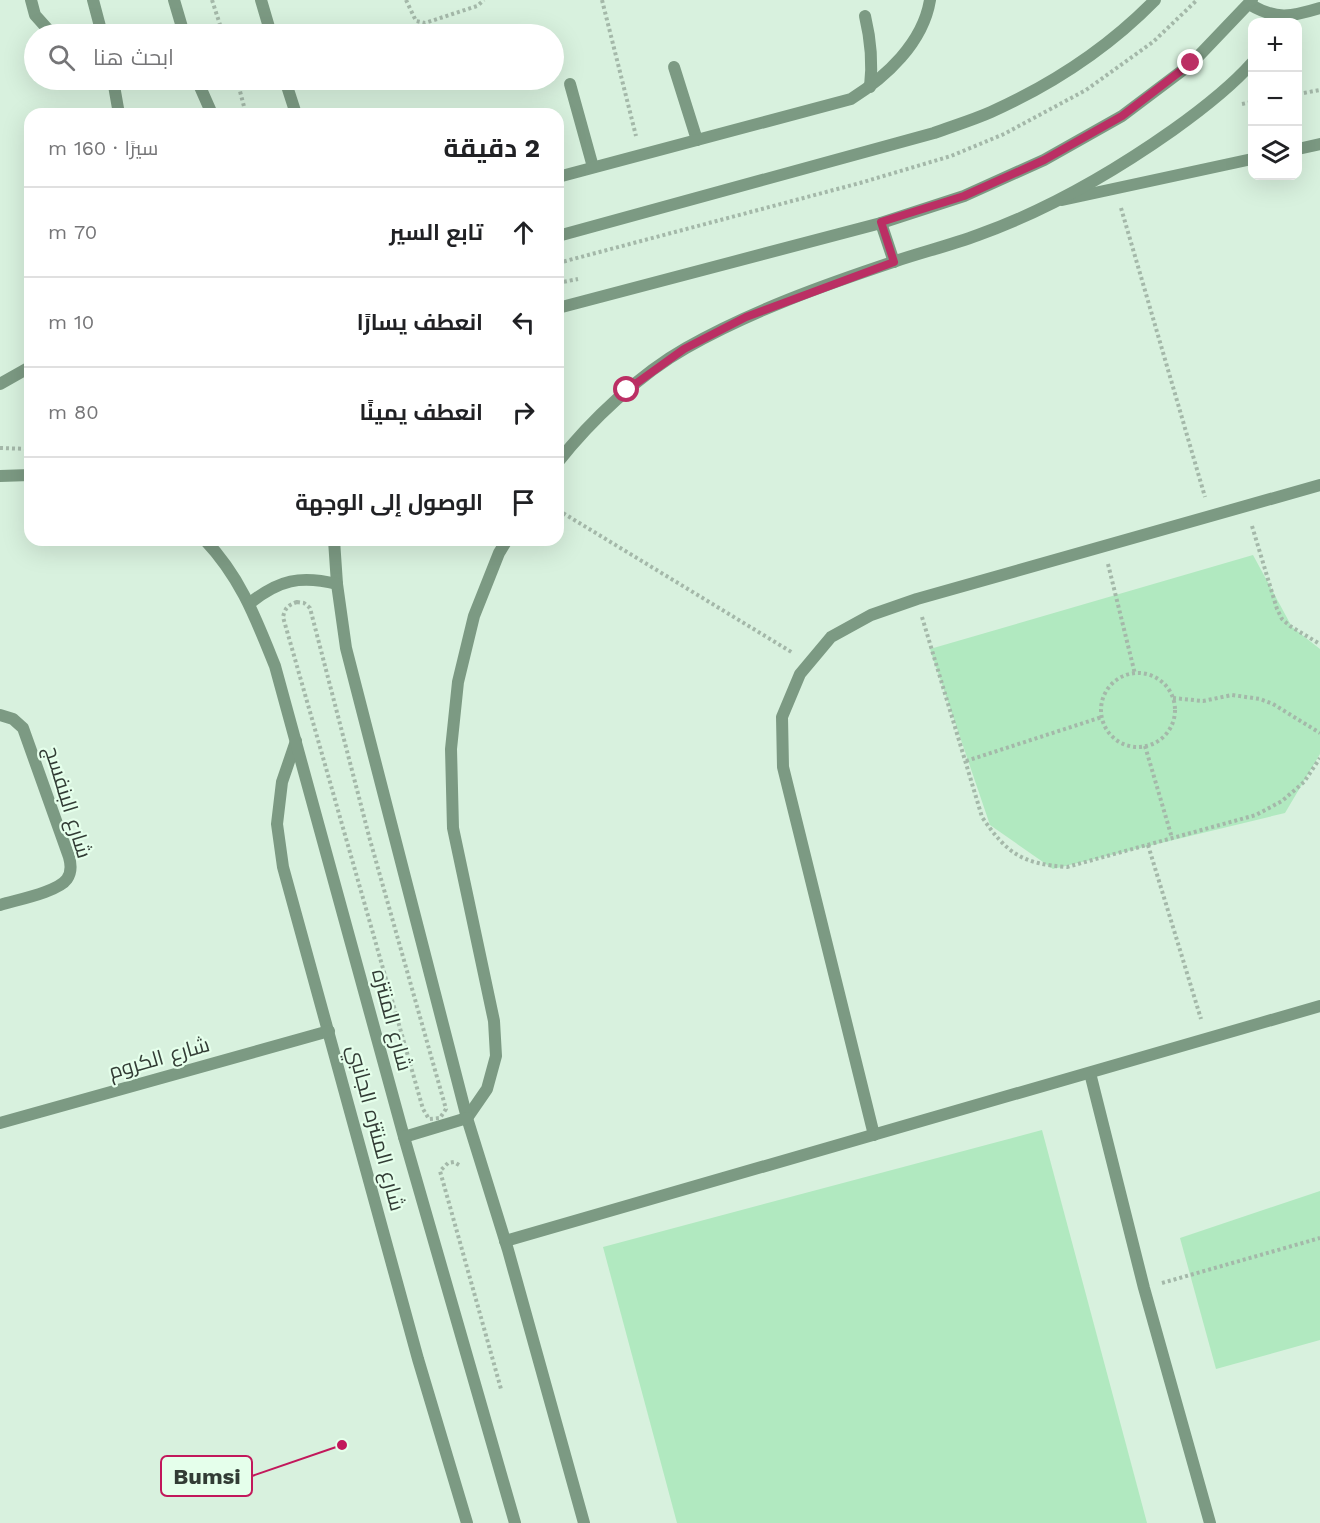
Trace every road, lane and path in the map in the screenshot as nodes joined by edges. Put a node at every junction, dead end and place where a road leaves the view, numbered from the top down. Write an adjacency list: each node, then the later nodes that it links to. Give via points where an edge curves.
1 (31, 0): 18 (street, via 34,15)
2 (93, 0): 19 (street)
3 (174, 0): 20 (street)
4 (212, 0): 21 (path)
5 (261, 0): 22 (street)
6 (406, 0): 7 (path, via 416,21 425,23 477,6)
7 (484, 0)
8 (602, 0): 40 (path)
9 (930, 0): 26 (street, via 915,37 896,65)
10 (1155, 0): 47 (street, via 1096,51 991,112 934,133)
11 (1311, 0): 16 (street)
12 (1250, 2): 15 (street, via 1267,14); 46 (street, via 1191,63 1122,116 1044,160 964,196)
13 (1320, 8): 17 (street)
14 (865, 16): 26 (street, via 872,51)
15 (1283, 18)
16 (1293, 18)
17 (1296, 18)
18 (43, 24)
19 (99, 24)
20 (181, 24)
21 (220, 24)
22 (268, 24)
23 (674, 66): 37 (street)
24 (1248, 67): 45 (street, via 1197,112 1141,153)
25 (570, 84): 42 (street)
26 (870, 87): 37 (street, via 851,99)
27 (115, 90): 33 (street)
28 (201, 90): 34 (street)
29 (240, 90): 35 (path)
30 (288, 90): 36 (street)
31 (1320, 90): 32 (path)
32 (1302, 93)
33 (118, 108)
34 (209, 108)
35 (244, 108)
36 (294, 108)
37 (697, 140): 40 (street)
38 (1320, 144): 39 (street)
39 (1302, 148)
40 (641, 155): 42 (street)
41 (1248, 160): 44 (street)
42 (593, 167): 43 (street)
43 (564, 175)
44 (1116, 190): 45 (street); 62 (path)
45 (1061, 200): 48 (street, via 978,235)
46 (881, 222): 48 (street); 51 (street)
47 (564, 234)
48 (894, 262): 56 (street, via 746,317 684,349 627,390)
49 (580, 278): 50 (path)
50 (564, 282)
51 (564, 306)
52 (24, 370): 53 (street)
53 (0, 384)
54 (0, 448): 55 (path)
55 (24, 449)
56 (564, 454)
57 (24, 475): 58 (street)
58 (0, 476)
59 (1320, 485): 60 (street)
60 (1246, 506): 62 (street); 71 (path, via 1277,609 1290,626)
61 (564, 514): 72 (path)
62 (1210, 516): 66 (street)
63 (211, 546): 69 (street, شارع المنتزه)
64 (334, 546): 67 (street)
65 (503, 546): 89 (street, via 474,616 458,682 451,749 453,828 494,1021 496,1056 487,1089)
66 (1103, 546): 68 (street); 73 (path)
67 (337, 584): 69 (street, via 309,579 282,583); 89 (street, via 346,648)
68 (917, 599): 72 (street, via 871,615 831,637); 81 (path)
69 (250, 603): 78 (street, شارع المنتزه, via 275,666)
70 (310, 608): 70 (path, via 304,603 290,604 283,617 423,1109 434,1120 446,1109)
71 (1320, 644)
72 (809, 664): 91 (street, via 800,674 782,717 783,767)
73 (1135, 674): 74 (path, via 1158,679); 76 (path, via 1113,684 1104,699)
74 (1173, 698): 77 (path, via 1203,700 1232,695 1260,699); 79 (path, via 1176,710 1167,734)
75 (0, 715): 84 (street, شارع البنفسج, via 13,718 24,728 71,868 67,880 57,887)
76 (1102, 717): 79 (path, via 1106,728 1123,744); 81 (path)
77 (1320, 733)
78 (296, 741): 86 (street, شارع المنتزه الجانبي, via 282,782 278,824 283,867); 92 (street, شارع المنتزه)
79 (1145, 746): 82 (path)
80 (1320, 758): 82 (path, via 1304,782 1282,801 1256,815)
81 (966, 761): 83 (path, via 982,817 997,839 1017,855 1041,865 1067,867)
82 (1172, 838): 83 (path)
83 (1148, 844): 87 (path)
84 (0, 905)
85 (1320, 1006): 87 (street)
86 (329, 1031): 90 (street, شارع الكروم); 98 (street, شارع المنتزه الجانبي)
87 (1207, 1038): 88 (street)
88 (1090, 1073): 91 (street); 96 (street)
89 (467, 1119): 92 (street); 95 (street)
90 (0, 1123)
91 (874, 1135): 95 (street)
92 (404, 1137): 99 (street, شارع المنتزه)
93 (440, 1171): 97 (path)
94 (1320, 1238): 96 (path)
95 (505, 1241): 100 (street)
96 (1144, 1288): 101 (street)
97 (503, 1398)
98 (467, 1523)
99 (515, 1523)
100 (584, 1523)
101 (1210, 1523)

